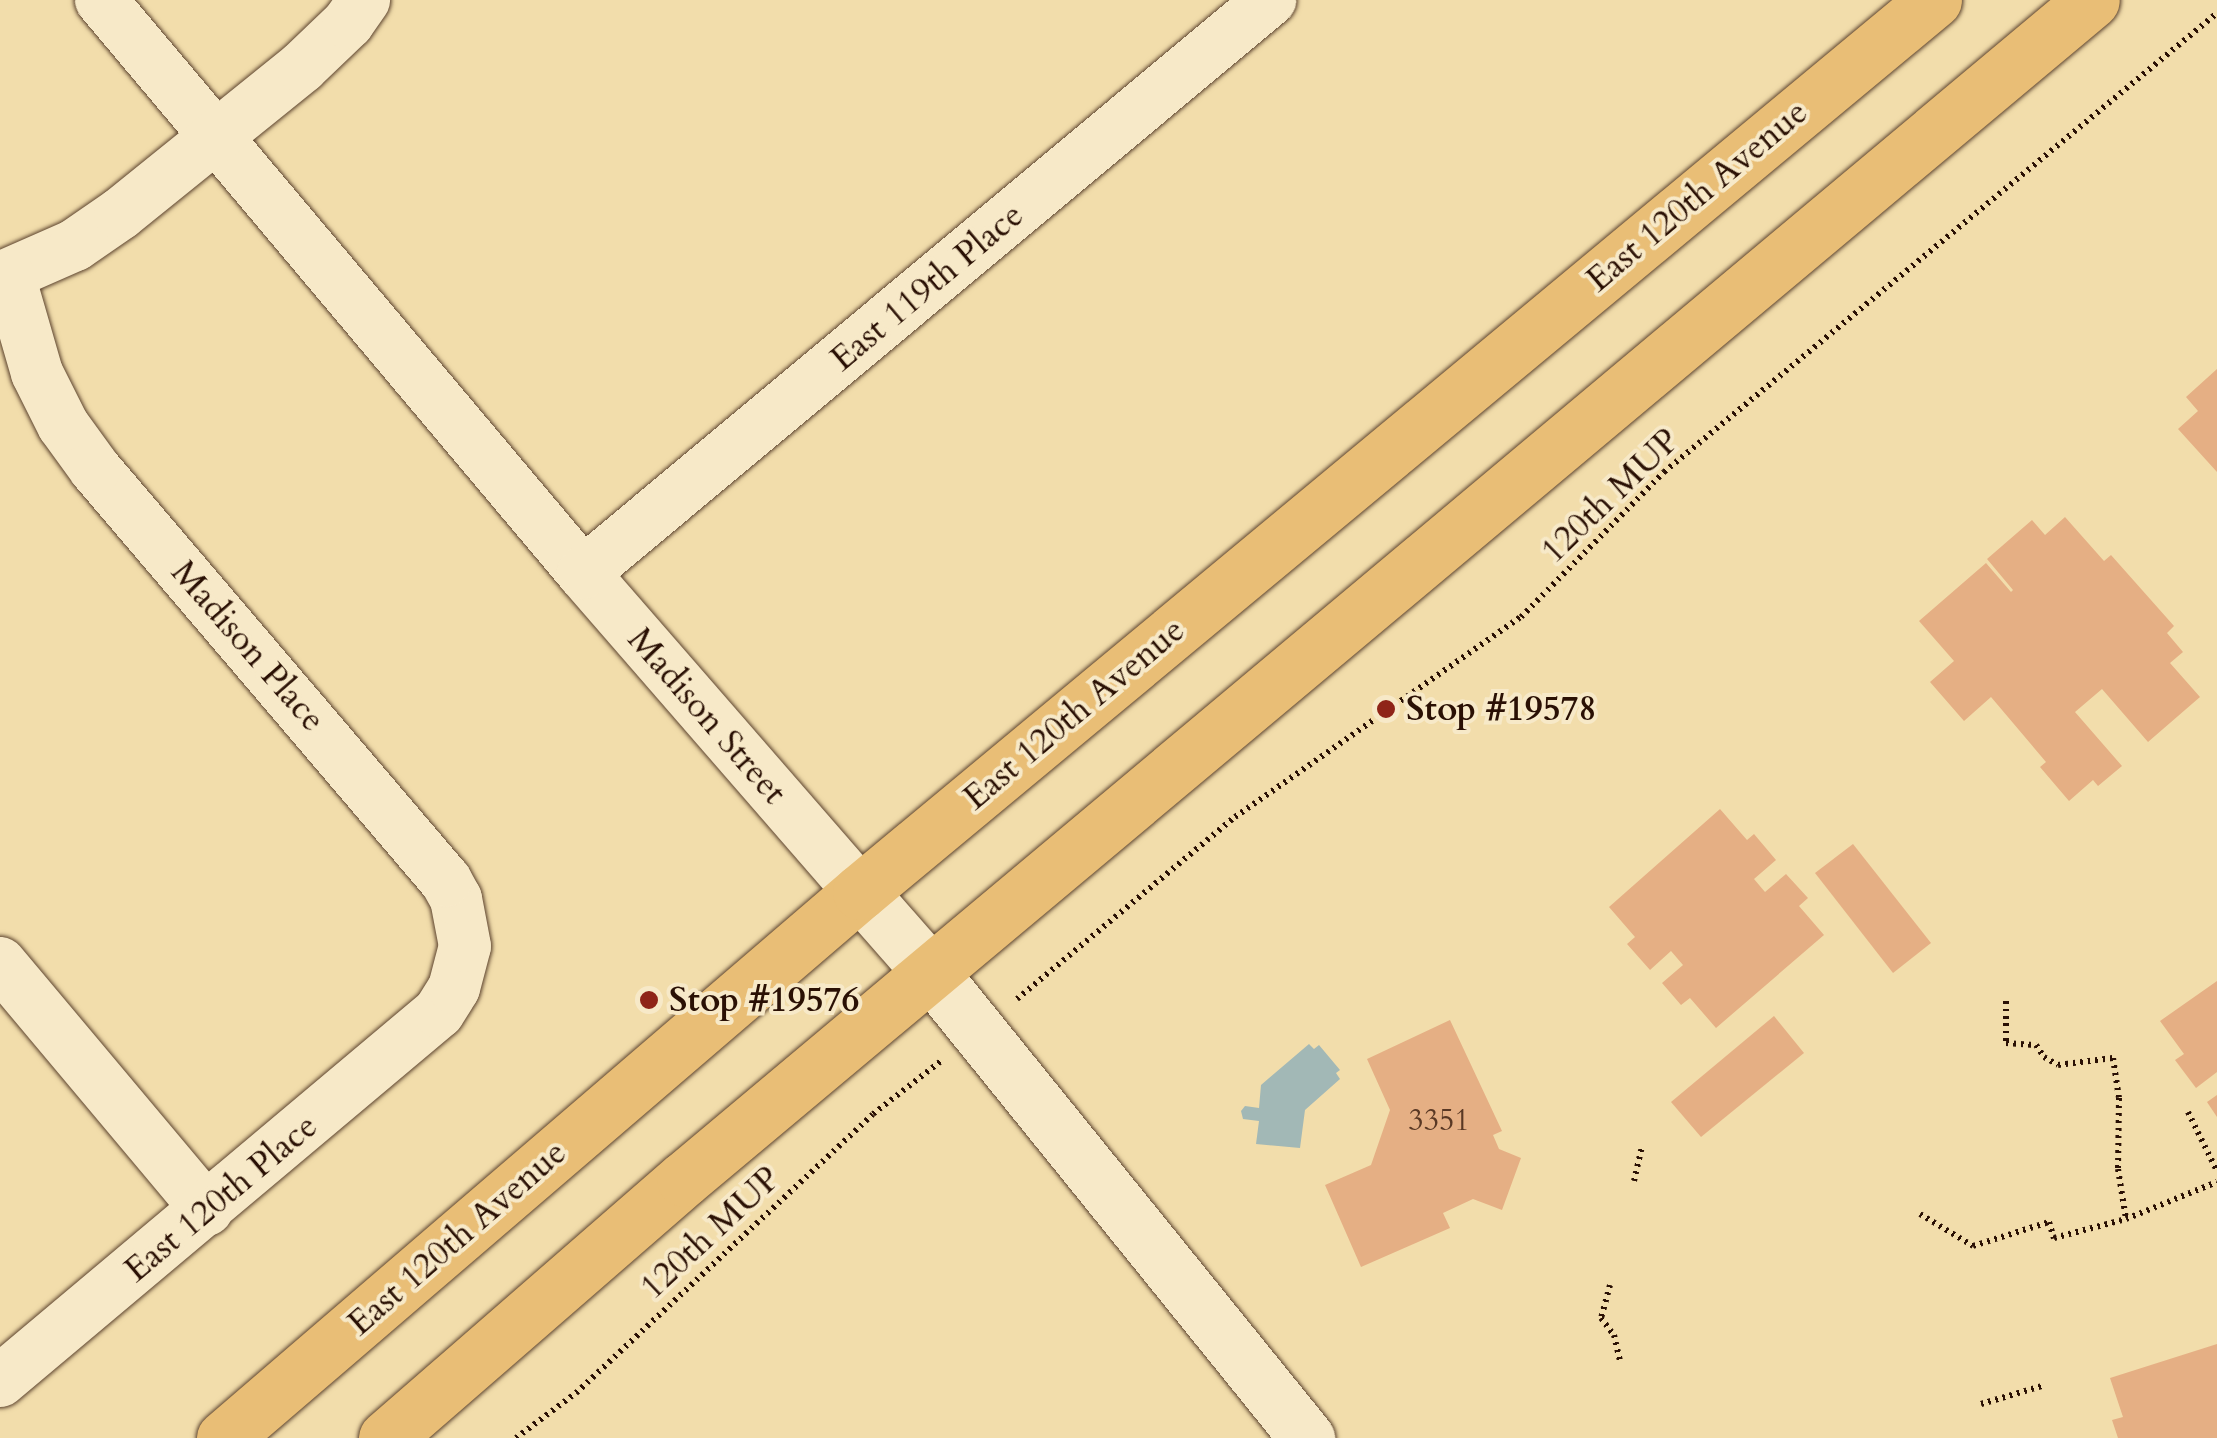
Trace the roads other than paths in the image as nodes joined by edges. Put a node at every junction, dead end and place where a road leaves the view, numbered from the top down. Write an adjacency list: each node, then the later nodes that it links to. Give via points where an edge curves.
1 (101, 0): 6 (street, Madison Street)
2 (364, 0): 6 (street, via 302,66)
3 (1270, 0): 8 (street, East 119th Place)
4 (1934, 0): 9 (main road, East 120th Avenue)
5 (2092, 0): 11 (main road)
6 (216, 138): 7 (street, via 75,244); 8 (street, Madison Street)
7 (4, 277): 12 (street, Madison Place, via 36,373 63,425 451,890 464,946 458,978)
8 (583, 573): 9 (street, Madison Street)
9 (860, 892): 11 (street, Madison Street); 15 (main road, East 120th Avenue)
10 (0, 963): 13 (street)
11 (932, 974): 16 (main road, via 684,1178); 17 (street, Madison Street)
12 (439, 1012): 13 (street, East 120th Place)
13 (207, 1210): 14 (street, East 120th Place)
14 (0, 1381)
15 (224, 1438)
16 (386, 1438)
17 (1307, 1438)

